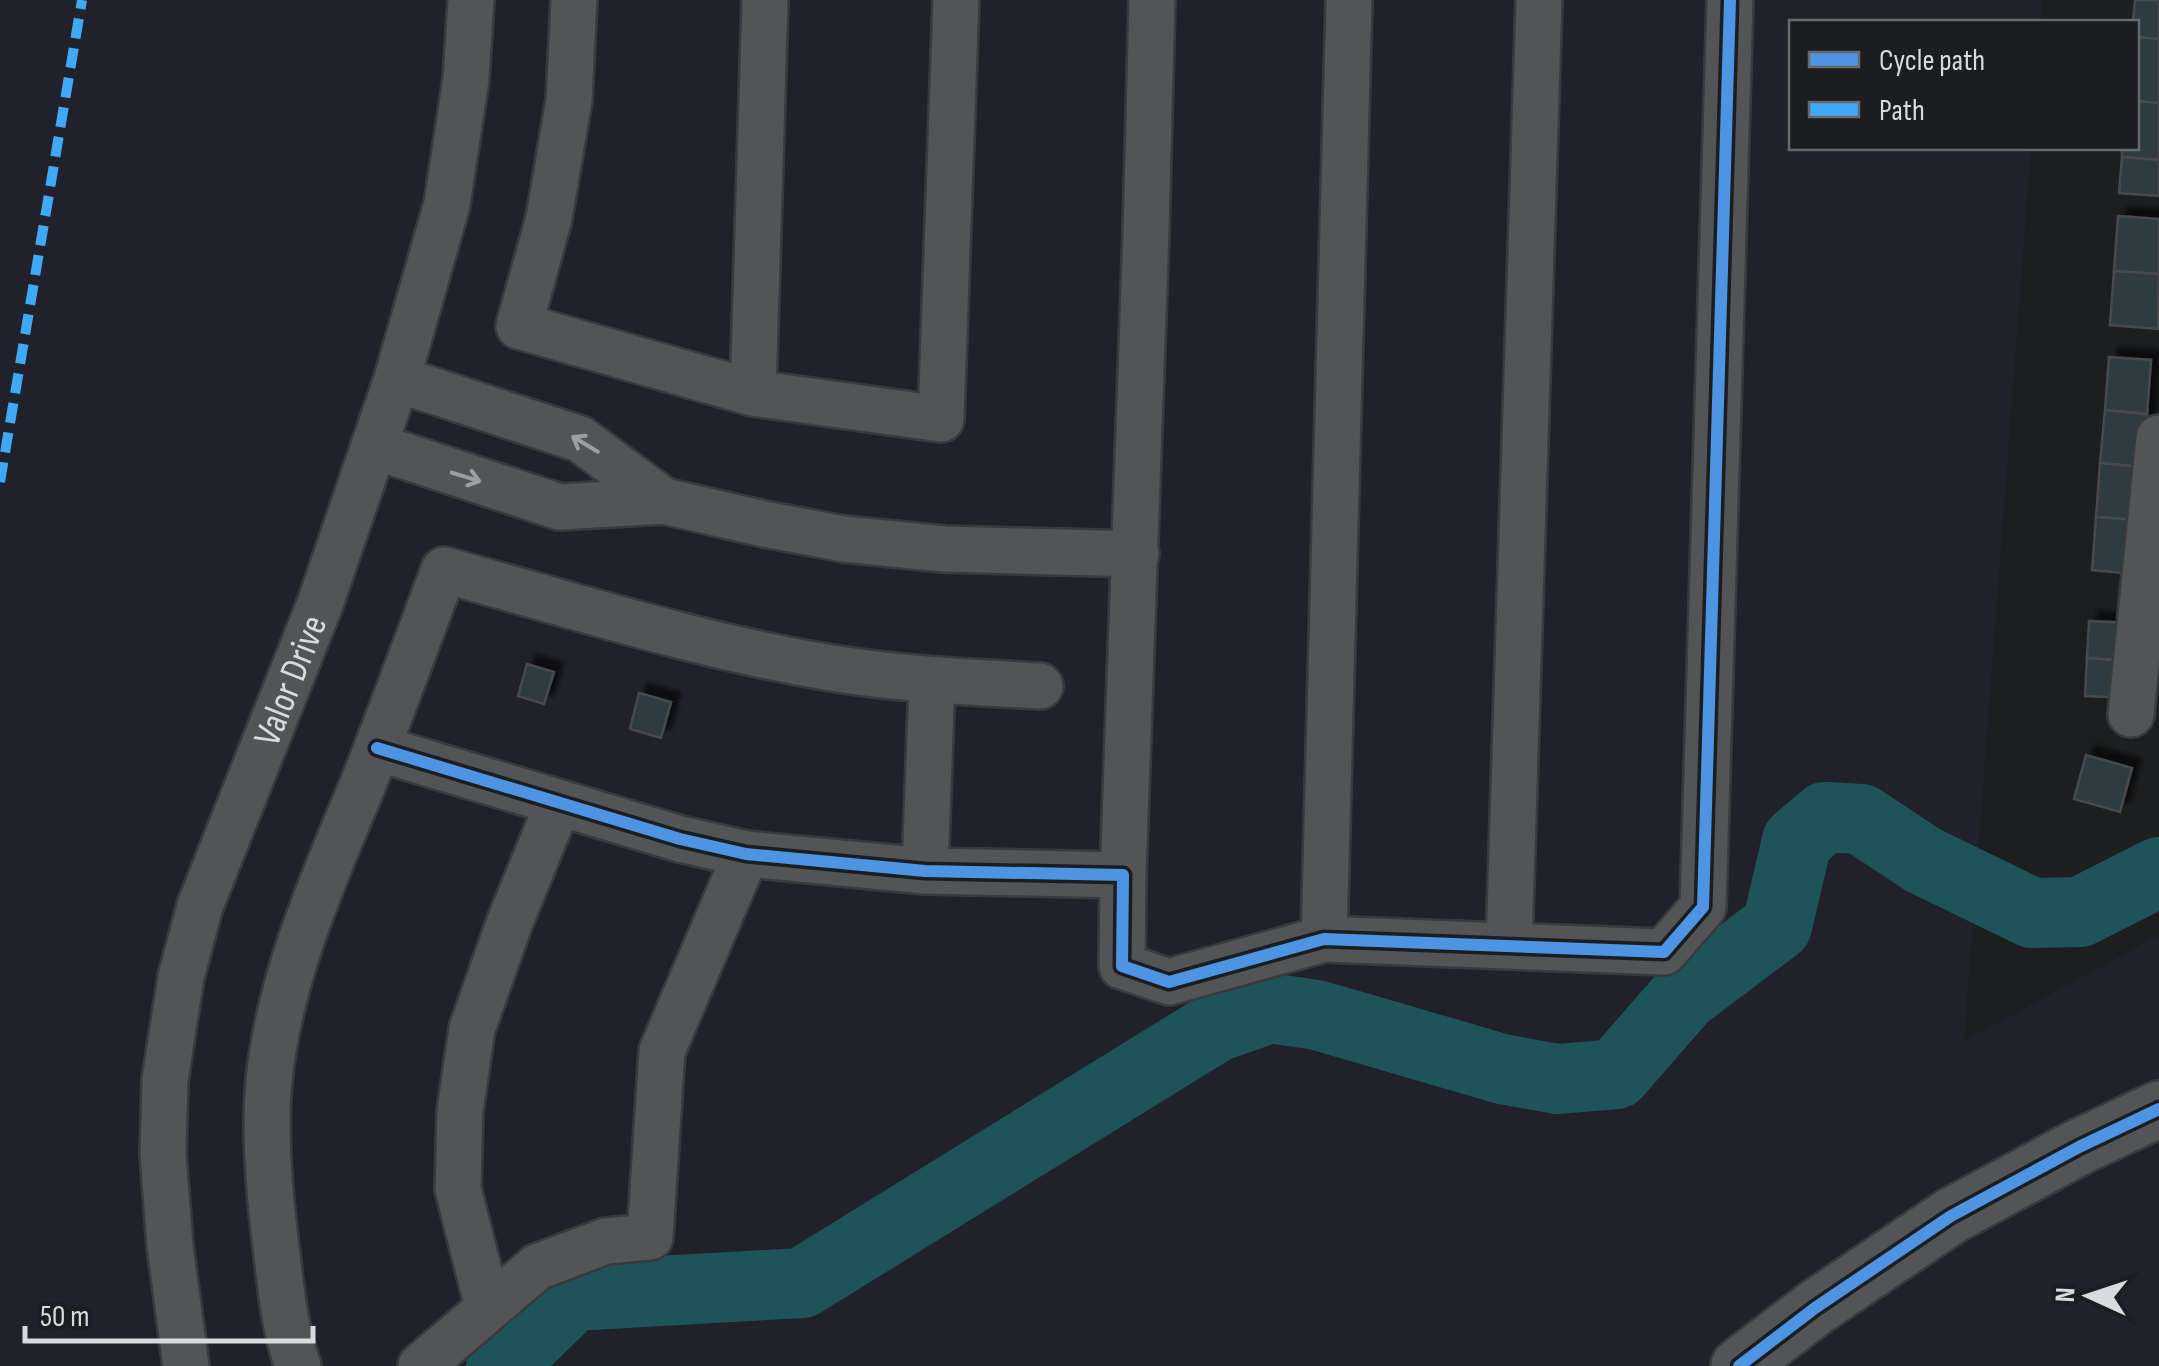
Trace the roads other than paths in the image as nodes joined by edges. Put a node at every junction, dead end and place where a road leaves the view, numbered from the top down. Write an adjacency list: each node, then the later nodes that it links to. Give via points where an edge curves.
1 (470, 0): 9 (street, Valor Drive, via 466,80 446,204)
2 (574, 0): 10 (street, via 569,100 549,218 520,326)
3 (765, 0): 10 (street)
4 (956, 0): 10 (street, via 941,419)
5 (1152, 0): 14 (street)
6 (1349, 0): 24 (street)
7 (1539, 0): 25 (street)
8 (1730, 0): 25 (street, via 1703,907 1664,952)
9 (397, 378): 12 (street, Valor Drive); 13 (street, one-way to 9, via 580,439)
10 (753, 393)
11 (2159, 438): 15 (street)
12 (374, 446): 13 (street, one-way to 13, via 560,507); 28 (street, Valor Drive, via 320,604 200,906 181,977 163,1154)
13 (664, 501): 14 (street, via 844,539)
14 (1136, 554): 23 (street)
15 (2151, 574): 18 (street)
16 (932, 680): 17 (street); 19 (street, via 734,649 444,570); 22 (street)
17 (1040, 686)
18 (2131, 714)
19 (377, 748): 20 (street); 29 (street, via 302,932 269,1082 270,1203 288,1338)
20 (558, 804): 21 (street); 27 (street, via 472,1029 460,1112 458,1188)
21 (746, 854): 22 (street); 27 (street, via 662,1051 650,1237 606,1241 536,1267)
22 (925, 871): 23 (street)
23 (1123, 875): 24 (street, via 1122,966 1170,982)
24 (1324, 939): 25 (street)
25 (1509, 944)
26 (2159, 1109): 31 (main road, via 1951,1216)
27 (488, 1307): 30 (street)
28 (186, 1366)
29 (298, 1366)
30 (421, 1366)
31 (1738, 1366)

